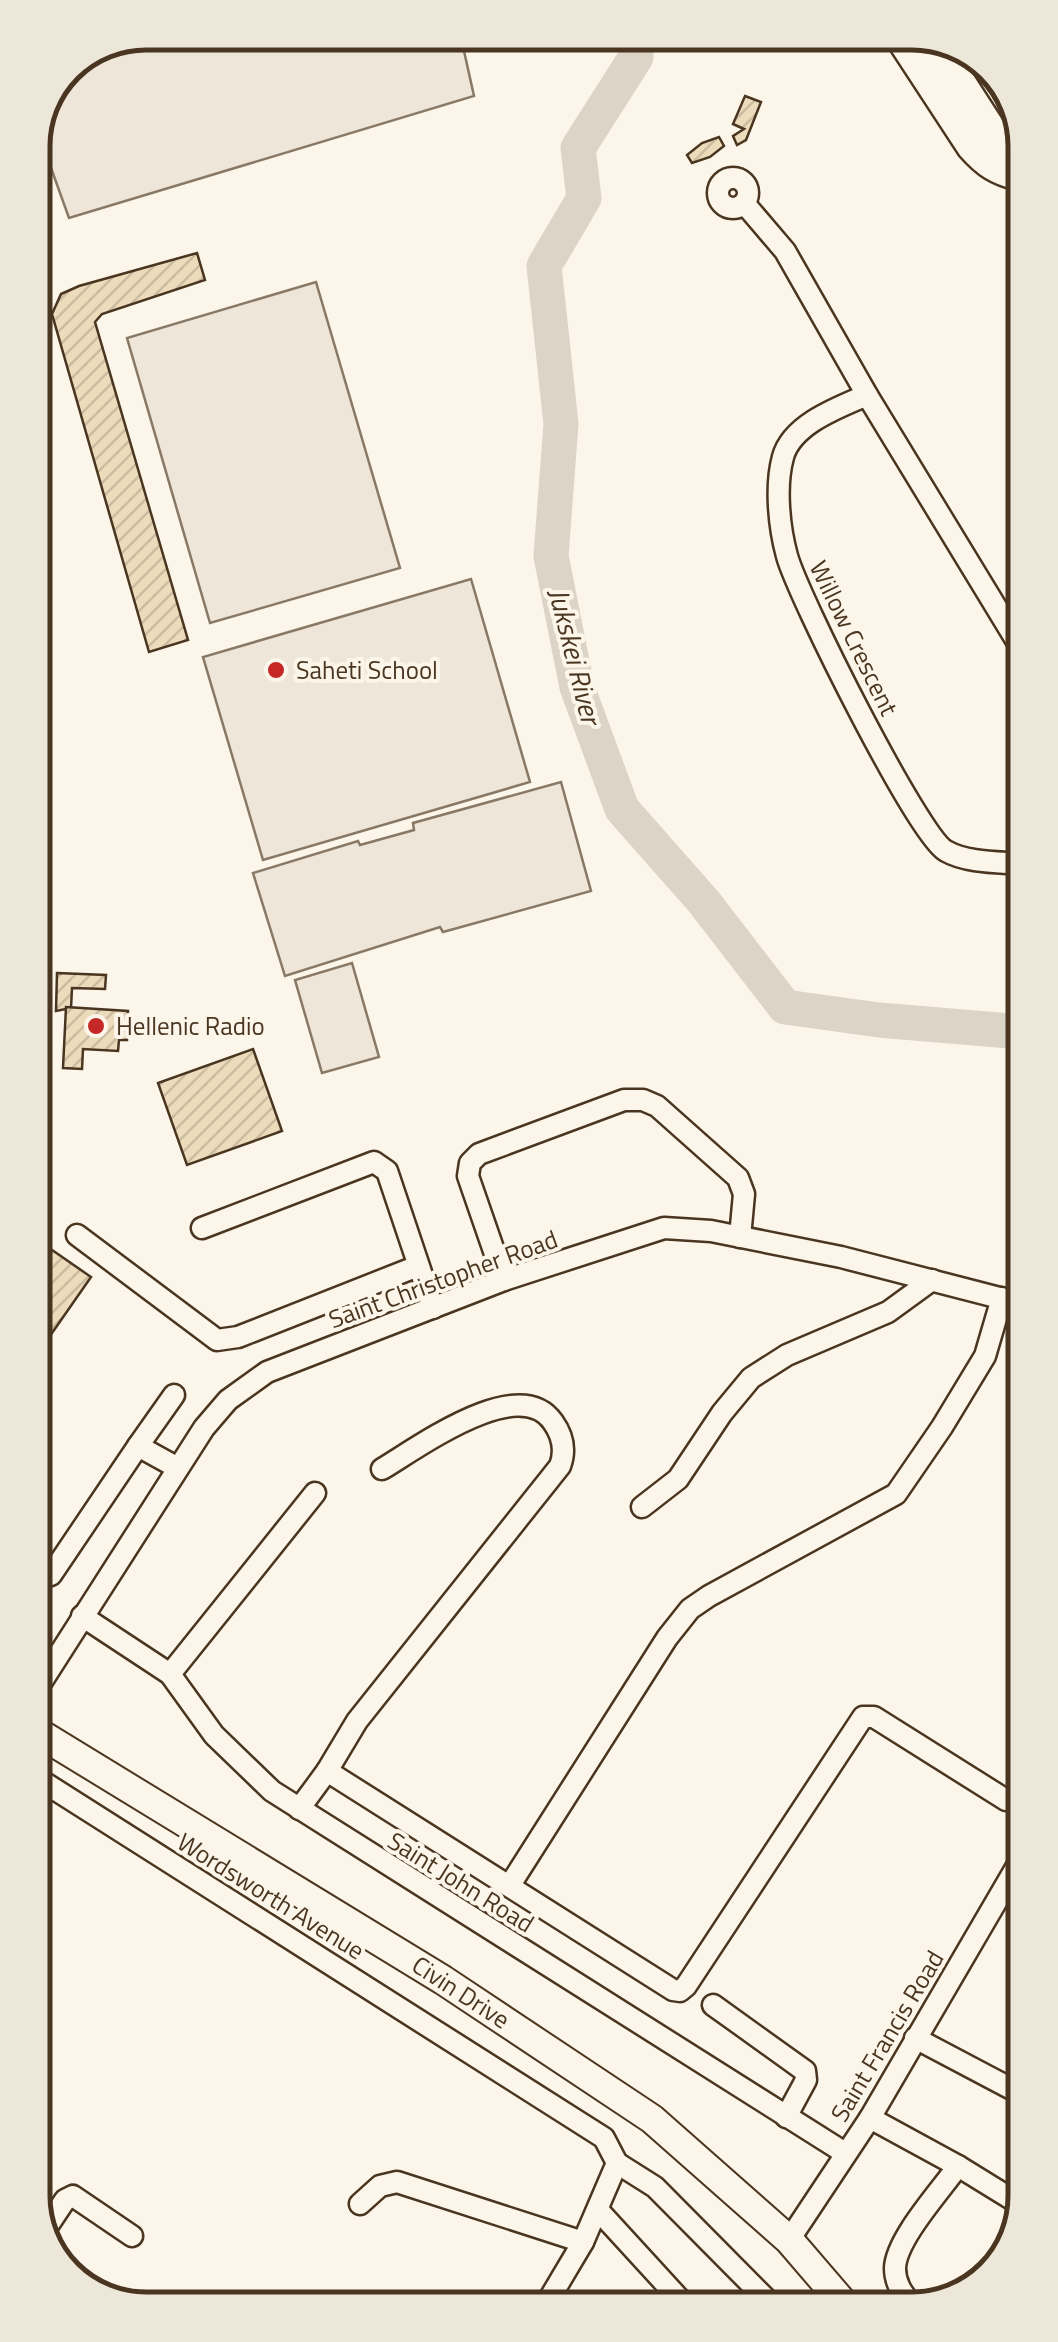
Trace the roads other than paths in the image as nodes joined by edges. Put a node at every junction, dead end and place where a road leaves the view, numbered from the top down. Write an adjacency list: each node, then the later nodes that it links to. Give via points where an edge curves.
1 (910, 50): 4 (highway, via 986,162)
2 (942, 55): 3 (highway)
3 (1008, 156)
4 (1008, 173)
5 (744, 203): 6 (street, via 785,252)
6 (867, 395): 7 (street); 8 (street, Willow Crescent, via 790,442 780,477 787,557 933,840 946,852)
7 (1008, 627)
8 (1008, 862)
9 (202, 1228): 12 (street, via 374,1162 386,1171)
10 (77, 1235): 12 (street, via 217,1340)
11 (740, 1236): 13 (street, Saint Christopher Road, via 664,1228); 13 (street, via 744,1194 738,1178 657,1106 624,1100 470,1163 468,1176); 14 (street, Saint Christopher Road)
12 (418, 1266): 16 (street)
13 (504, 1280): 16 (street, Saint Christopher Road)
14 (932, 1280): 15 (street, Saint Christopher Road); 23 (street, via 877,1318 751,1378 678,1479)
15 (1008, 1300)
16 (433, 1308): 20 (street, Saint Christopher Road, via 253,1380 216,1415)
17 (1008, 1310): 34 (street, via 896,1494 690,1610)
18 (174, 1395): 19 (street)
19 (138, 1446): 20 (street); 24 (street)
20 (178, 1468): 25 (street, Saint Christopher Road)
21 (382, 1469): 29 (street, via 484,1412 523,1403 545,1412 564,1445 560,1466 358,1721)
22 (315, 1493): 27 (street)
23 (642, 1508)
24 (50, 1575)
25 (82, 1616): 26 (street, Saint Christopher Road); 27 (street, Saint John Road)
26 (50, 1668)
27 (170, 1674): 32 (street, Saint John Road, via 226,1748)
28 (50, 1740): 48 (main road, Civin Drive, via 615,2093)
29 (327, 1770): 32 (street); 34 (street)
30 (50, 1786): 41 (street, Wordsworth Avenue, via 604,2138)
31 (1008, 1800): 34 (street, via 874,1717 862,1717 680,1991)
32 (299, 1808): 38 (street, Saint John Road)
33 (1008, 1883): 36 (street, Saint Francis Road)
34 (510, 1885)
35 (713, 2005): 38 (street, via 805,2071)
36 (915, 2038): 37 (street); 39 (street, Saint Francis Road)
37 (1008, 2087)
38 (786, 2118): 40 (street, Saint John Road)
39 (870, 2118): 40 (street, Saint Francis Road); 42 (street)
40 (845, 2153): 48 (street, Saint Francis Road)
41 (618, 2163): 45 (street); 52 (street, Wordsworth Avenue, via 655,2187)
42 (958, 2166): 43 (street); 54 (street, via 897,2255)
43 (1008, 2197)
44 (360, 2204): 49 (street, via 380,2186 397,2182)
45 (598, 2210): 49 (street); 51 (street)
46 (53, 2217): 47 (street, via 73,2196)
47 (132, 2236)
48 (789, 2240): 53 (main road, Civin Drive)
49 (582, 2242): 50 (street)
50 (554, 2292)
51 (672, 2292)
52 (760, 2292)
53 (834, 2292)
54 (902, 2292)

